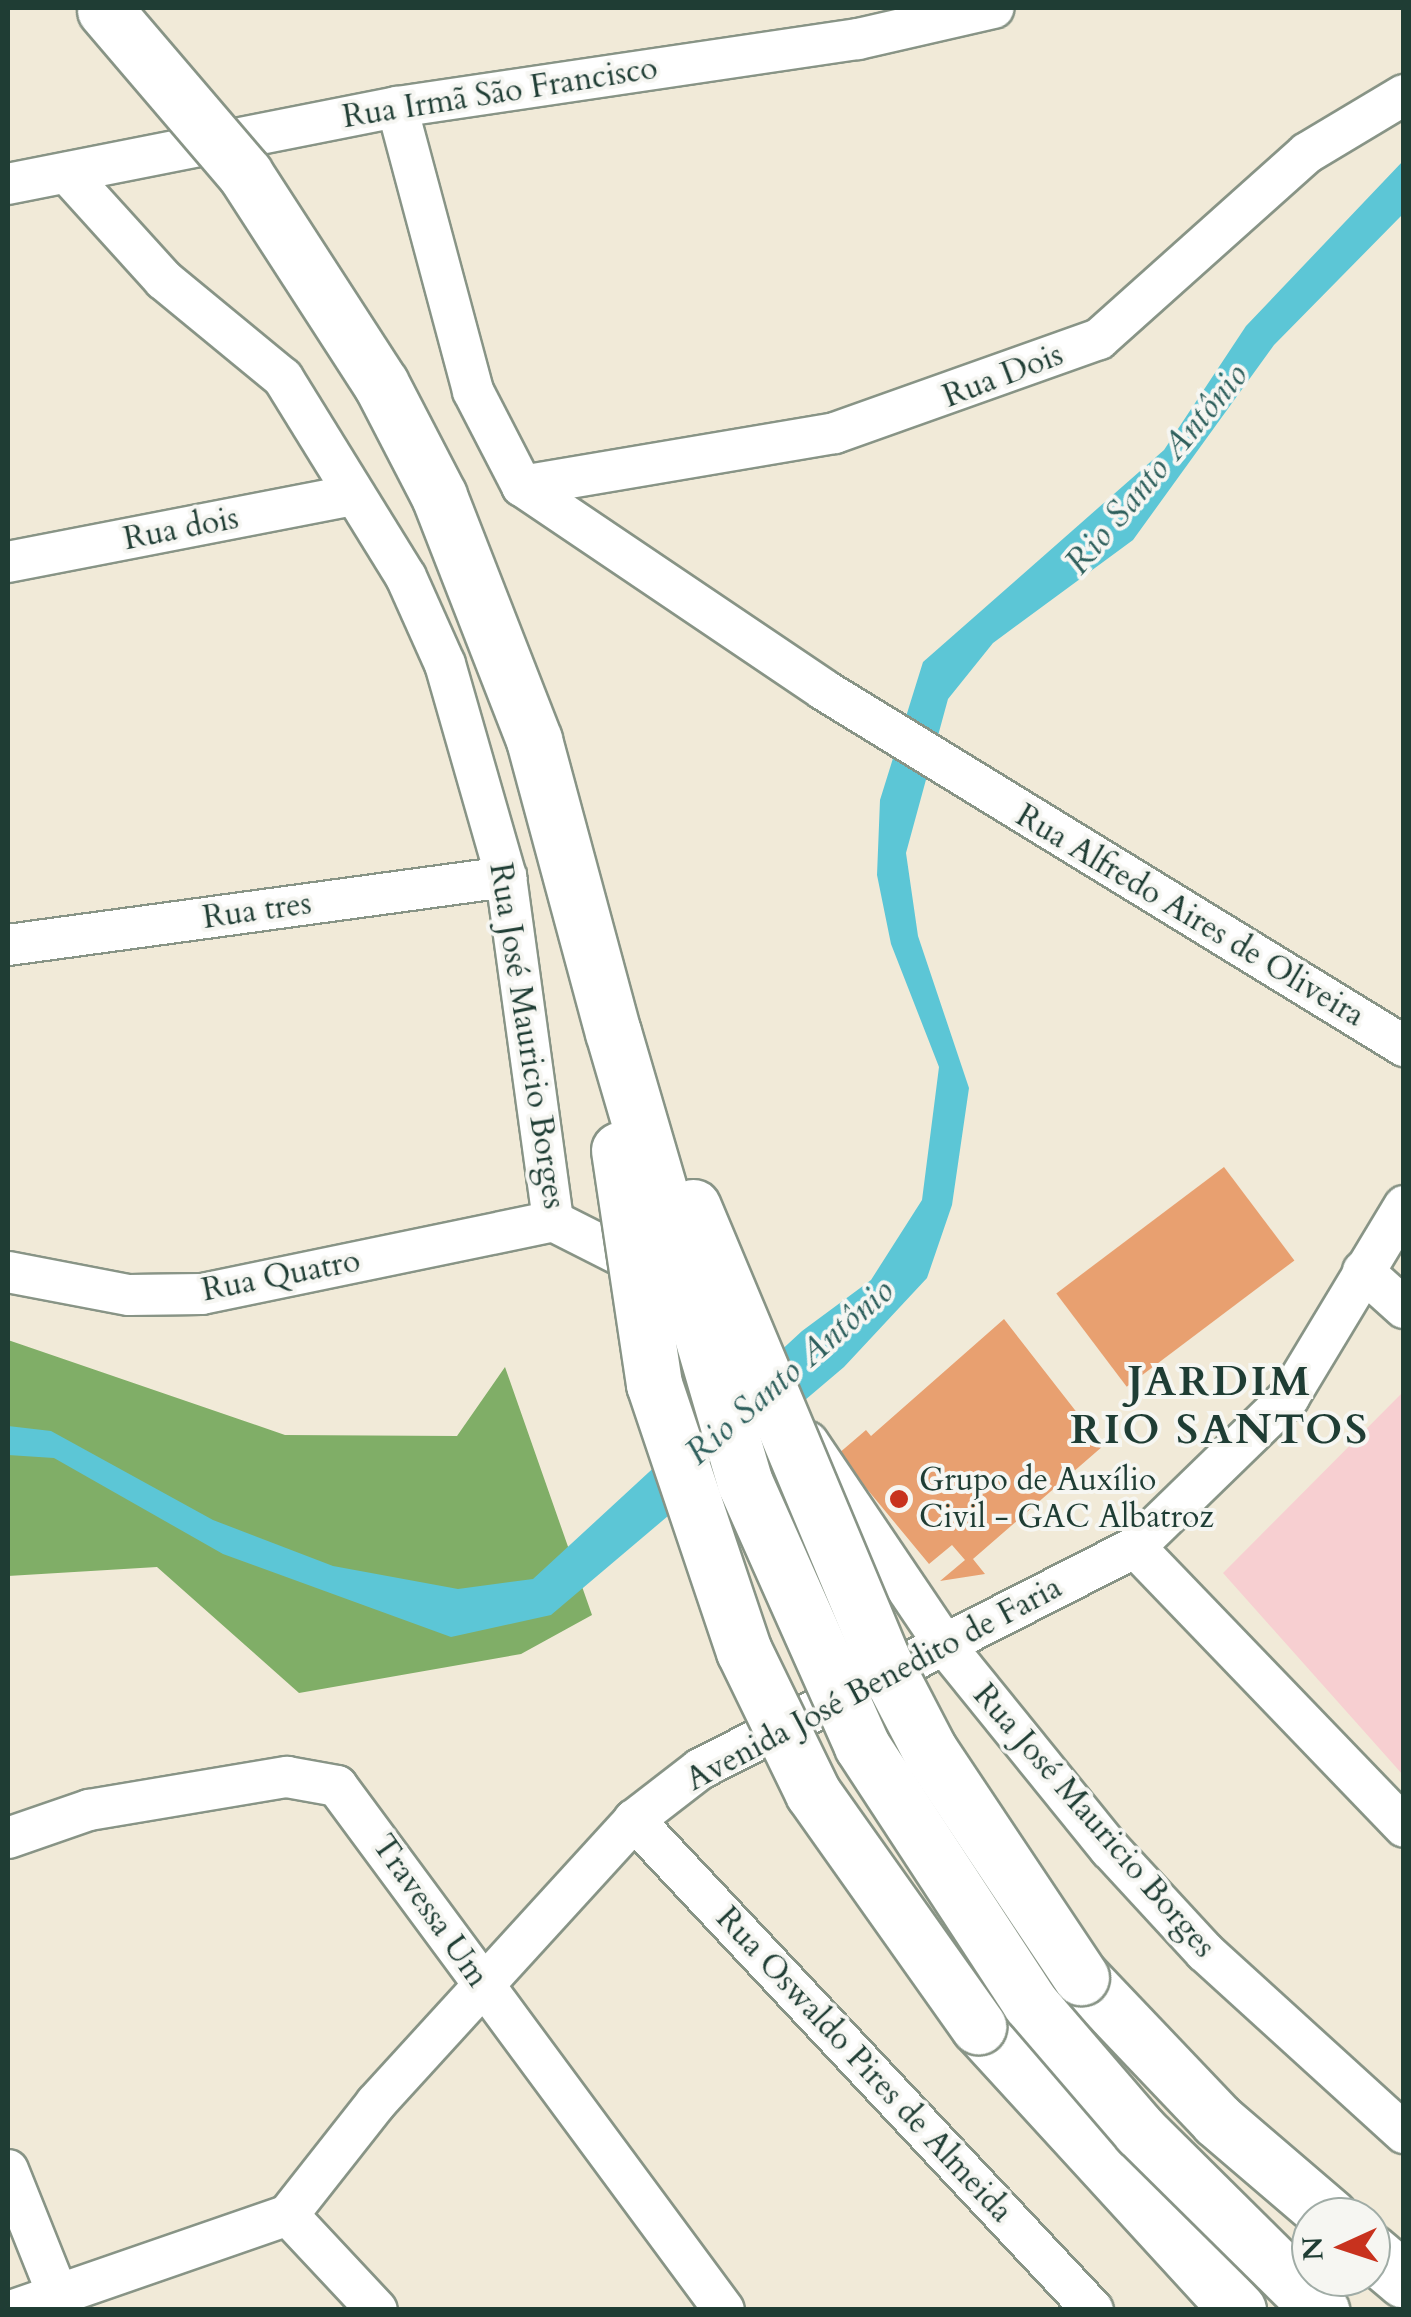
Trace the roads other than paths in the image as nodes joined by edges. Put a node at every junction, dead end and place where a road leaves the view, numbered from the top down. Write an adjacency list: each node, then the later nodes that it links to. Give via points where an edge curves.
1 (993, 8): 4 (street, Rua Irmã São Francisco, via 858,39)
2 (106, 10): 12 (highway, bridge, via 246,174 382,384 439,496 534,740)
3 (1404, 95): 7 (street, Rua Dois, via 1307,153 1099,339 835,433)
4 (397, 106): 5 (street, Rua Irmã São Francisco); 7 (street, via 473,392)
5 (67, 174): 6 (street, Rua Irmã São Francisco); 8 (street, via 164,280 282,378)
6 (8, 184)
7 (522, 486): 13 (street, Rua Alfredo Aires de Oliveira, via 824,690)
8 (354, 495): 9 (street, Rua dois); 10 (street, Rua José Mauricio Borges, via 406,577 445,664)
9 (8, 562)
10 (506, 877): 11 (street, Rua tres); 15 (street, Rua José Mauricio Borges)
11 (8, 945)
12 (612, 1032): 27 (highway, bridge, via 672,1152 881,1656 940,1767 1082,1977 1217,2120); 34 (highway, bridge, via 639,1310 698,1534 813,1794 978,2026); 35 (highway, bridge, via 745,1483 862,1746 1030,2002 1140,2131)
13 (1404, 1046)
14 (1404, 1206): 16 (street, Avenida José Benedito de Faria)
15 (554, 1221): 17 (street, Rua Quatro, via 202,1294 130,1295); 20 (street, Rua José Mauricio Borges, bridge, via 647,1267 726,1334 829,1471)
16 (1363, 1271): 18 (street); 19 (street, Avenida José Benedito de Faria, via 1289,1396)
17 (8, 1272)
18 (1404, 1308)
19 (1135, 1547): 20 (street, Avenida José Benedito de Faria); 22 (street)
20 (946, 1648): 21 (street, Avenida José Benedito de Faria, via 700,1769); 25 (street, Rua José Mauricio Borges, via 1205,1952)
21 (634, 1820): 24 (street, Avenida José Benedito de Faria); 33 (street, Rua Oswaldo Pires de Almeida)
22 (1404, 1827)
23 (8, 1838): 24 (street, Travessa Um, via 89,1810 315,1780 356,1806)
24 (481, 1984): 28 (street, Avenida José Benedito de Faria); 32 (street, Travessa Um)
25 (1404, 2133)
26 (8, 2170): 29 (street)
27 (1307, 2197)
28 (288, 2215): 29 (street); 31 (street)
29 (62, 2301): 30 (street)
30 (14, 2310)
31 (377, 2310)
32 (724, 2310)
33 (1093, 2310)
34 (1238, 2310)
35 (1322, 2310)

